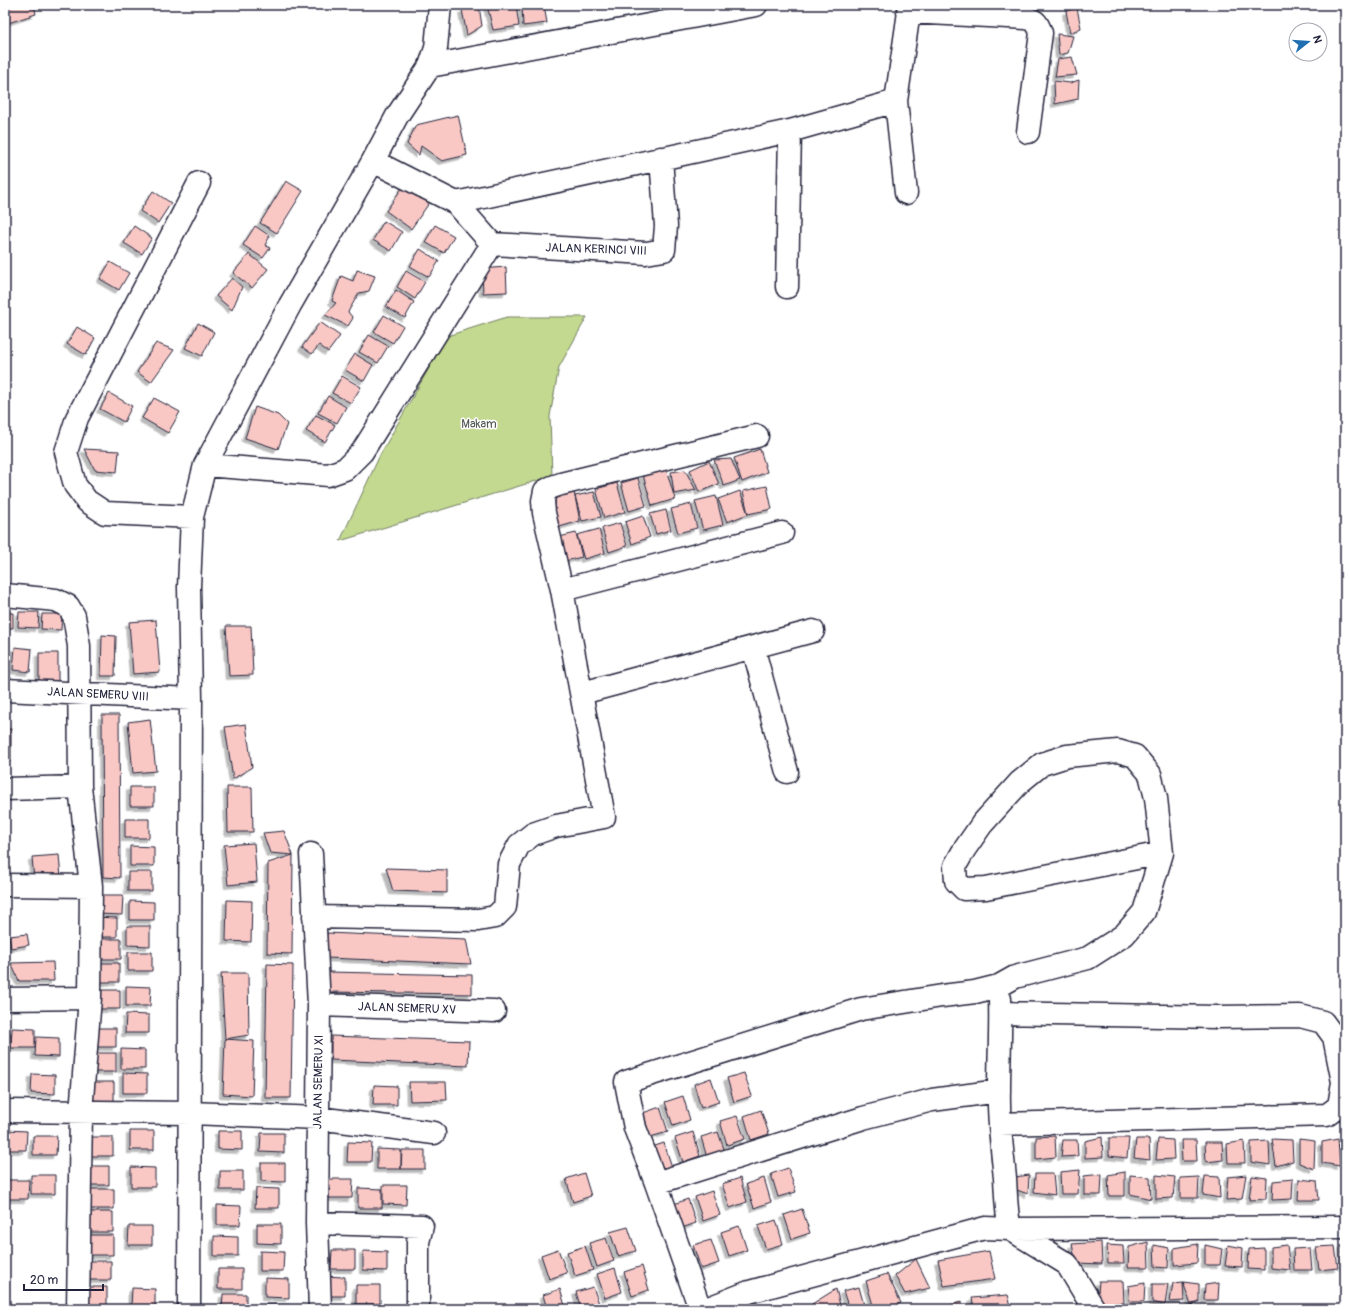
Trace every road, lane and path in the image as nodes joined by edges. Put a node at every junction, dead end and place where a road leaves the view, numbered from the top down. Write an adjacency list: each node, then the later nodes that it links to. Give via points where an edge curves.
1 (440, 5): 4 (street, via 436,48)
2 (756, 5): 4 (street)
3 (909, 8): 5 (street); 7 (street, via 1026,18 1038,24 1041,33)
4 (430, 66): 9 (street, via 397,116)
5 (896, 101): 6 (street); 11 (street)
6 (790, 131): 8 (street); 14 (street)
7 (1028, 132)
8 (661, 158): 12 (street); 13 (street, JALAN KERINCI VIII, via 666,226 664,250 646,253)
9 (373, 161): 12 (street); 16 (street, via 290,305)
10 (199, 183): 17 (street, via 77,418 66,452 75,485 87,501 105,513)
11 (906, 193)
12 (456, 203): 13 (street)
13 (492, 244): 16 (street, via 362,452 345,469 328,475)
14 (787, 287)
15 (757, 436): 19 (street, via 561,484 545,491 542,501 544,513)
16 (205, 465): 17 (street)
17 (192, 517): 26 (street, via 189,587)
18 (782, 533): 19 (street)
19 (562, 590): 25 (street)
20 (5, 595): 24 (street, via 56,600 68,606 74,616 79,646)
21 (813, 631): 22 (street)
22 (753, 647): 25 (street); 27 (street)
23 (5, 690): 24 (street, JALAN SEMERU VIII)
24 (79, 693): 26 (street, JALAN SEMERU VIII); 28 (street)
25 (582, 693): 34 (street, via 604,817 556,826 533,834 519,845 509,864 505,907 495,917 478,920)
26 (191, 699): 44 (street)
27 (787, 772)
28 (80, 787): 29 (street); 33 (street)
29 (5, 789)
30 (1162, 853): 30 (street, via 1156,798 1150,774 1135,756 1118,751 1067,756 1042,764 1020,782 982,824 955,866 956,881 964,890 986,888); 35 (street, via 1144,912 1124,936 1088,958 1015,977)
31 (311, 854): 34 (street, JALAN SEMERU XI)
32 (5, 885): 33 (street)
33 (91, 886): 36 (street)
34 (314, 917): 38 (street, JALAN SEMERU XI)
35 (999, 986): 40 (street); 48 (street, via 861,1009 626,1082 635,1128)
36 (90, 998): 37 (street); 43 (street)
37 (5, 999)
38 (319, 1005): 39 (street, JALAN SEMERU XV); 45 (street, JALAN SEMERU XI)
39 (494, 1011)
40 (1001, 1014): 41 (street); 46 (street, via 1300,1016 1323,1022 1334,1037 1343,1082 1339,1106 1326,1115)
41 (999, 1091): 46 (street); 48 (street, via 932,1100 863,1118)
42 (5, 1111): 43 (street)
43 (81, 1112): 44 (street); 52 (street)
44 (190, 1113): 45 (street); 53 (street)
45 (318, 1118): 47 (street); 49 (street, JALAN SEMERU XI)
46 (1000, 1124): 51 (street, via 1006,1214)
47 (434, 1133)
48 (656, 1182): 56 (street)
49 (317, 1222): 54 (street, JALAN SEMERU XI); 55 (street, via 422,1226 418,1242)
50 (1345, 1227): 51 (street)
51 (1010, 1229): 57 (street, via 985,1228 749,1292); 58 (street, via 1067,1264)
52 (78, 1309)
53 (189, 1309)
54 (320, 1309)
55 (418, 1309)
56 (700, 1309)
57 (706, 1309)
58 (1094, 1309)

